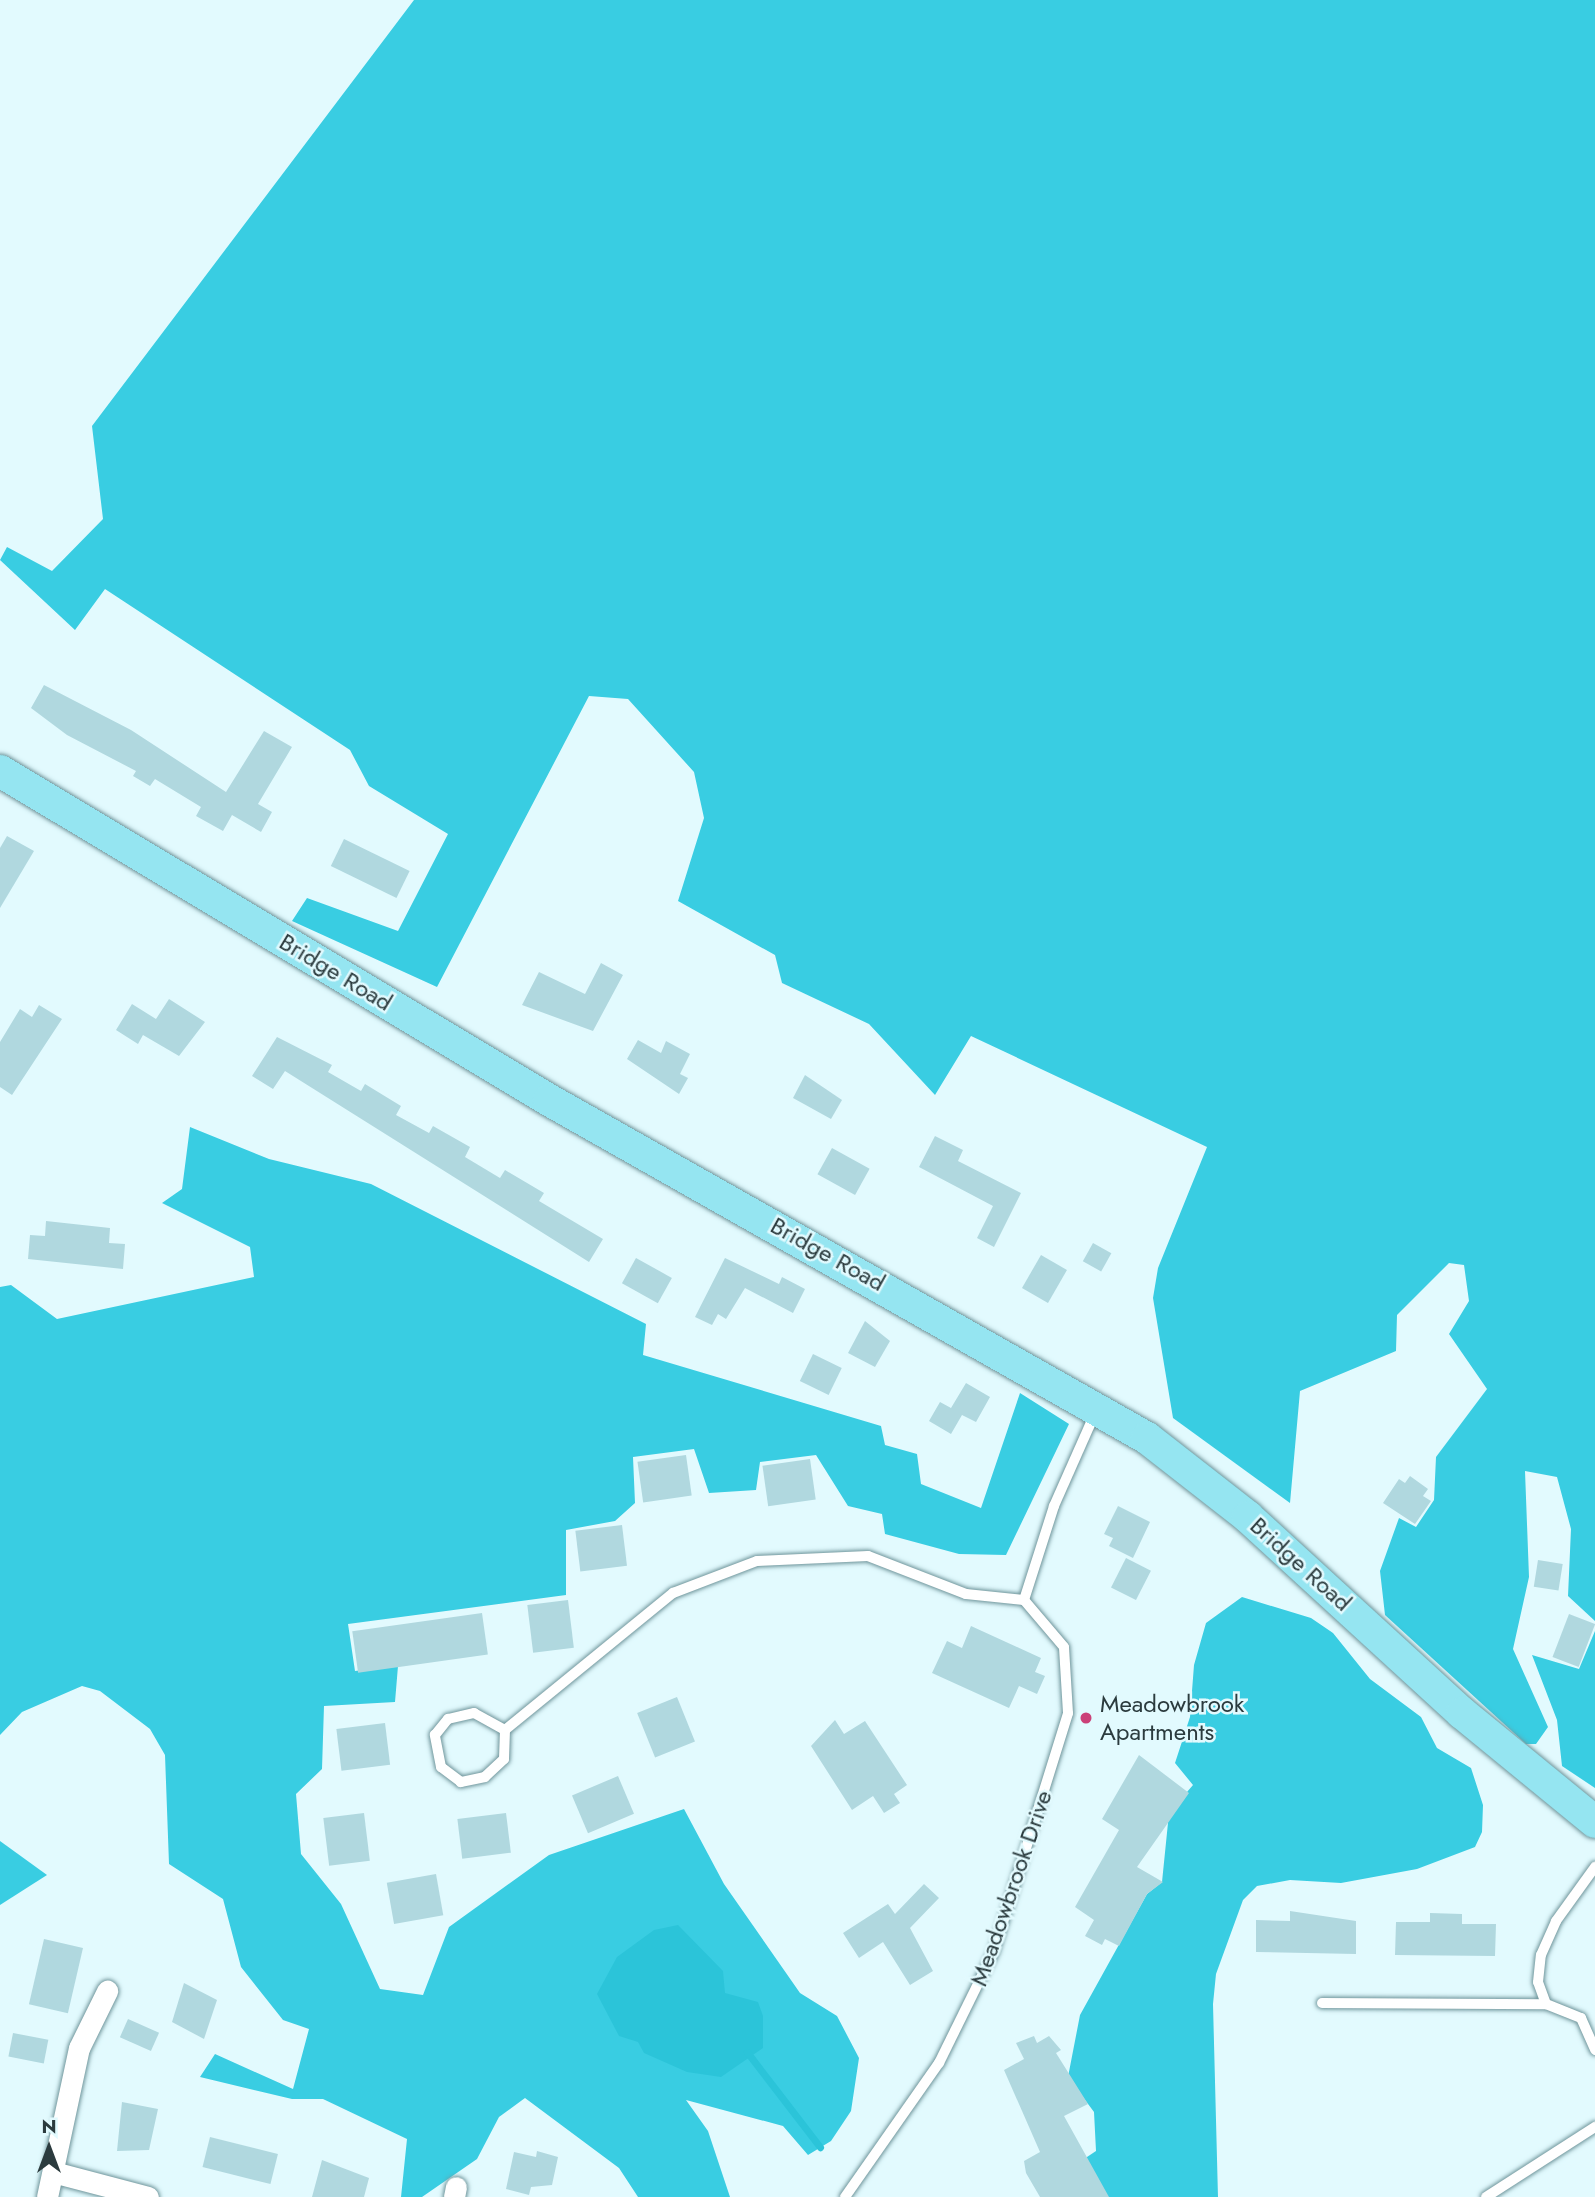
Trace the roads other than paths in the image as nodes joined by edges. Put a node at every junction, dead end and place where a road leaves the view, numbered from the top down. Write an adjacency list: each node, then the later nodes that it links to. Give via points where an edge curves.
1 (0, 771): 2 (main road, Bridge Road, via 549,1100)
2 (1098, 1406): 3 (lane, via 1054,1506); 5 (main road, Bridge Road, via 1248,1517 1462,1713)
3 (1024, 1600): 4 (lane, via 966,1594 868,1556 757,1561 673,1593); 15 (lane, Meadowbrook Drive, via 1064,1647 1068,1713 989,1967 939,2063)
4 (505, 1730): 4 (lane, via 474,1713 448,1719 435,1735 441,1768 461,1782 485,1777 503,1759)
5 (1595, 1822)
6 (1595, 1867): 9 (lane, via 1556,1921 1541,1955 1538,1982)
7 (107, 1991): 12 (street, via 80,2046)
8 (1322, 2003): 9 (lane)
9 (1546, 2004): 10 (lane, via 1581,2018)
10 (1595, 2050)
11 (1595, 2127): 16 (lane)
12 (53, 2172): 13 (street); 14 (street)
13 (47, 2197)
14 (148, 2197)
15 (845, 2197)
16 (1486, 2197)

